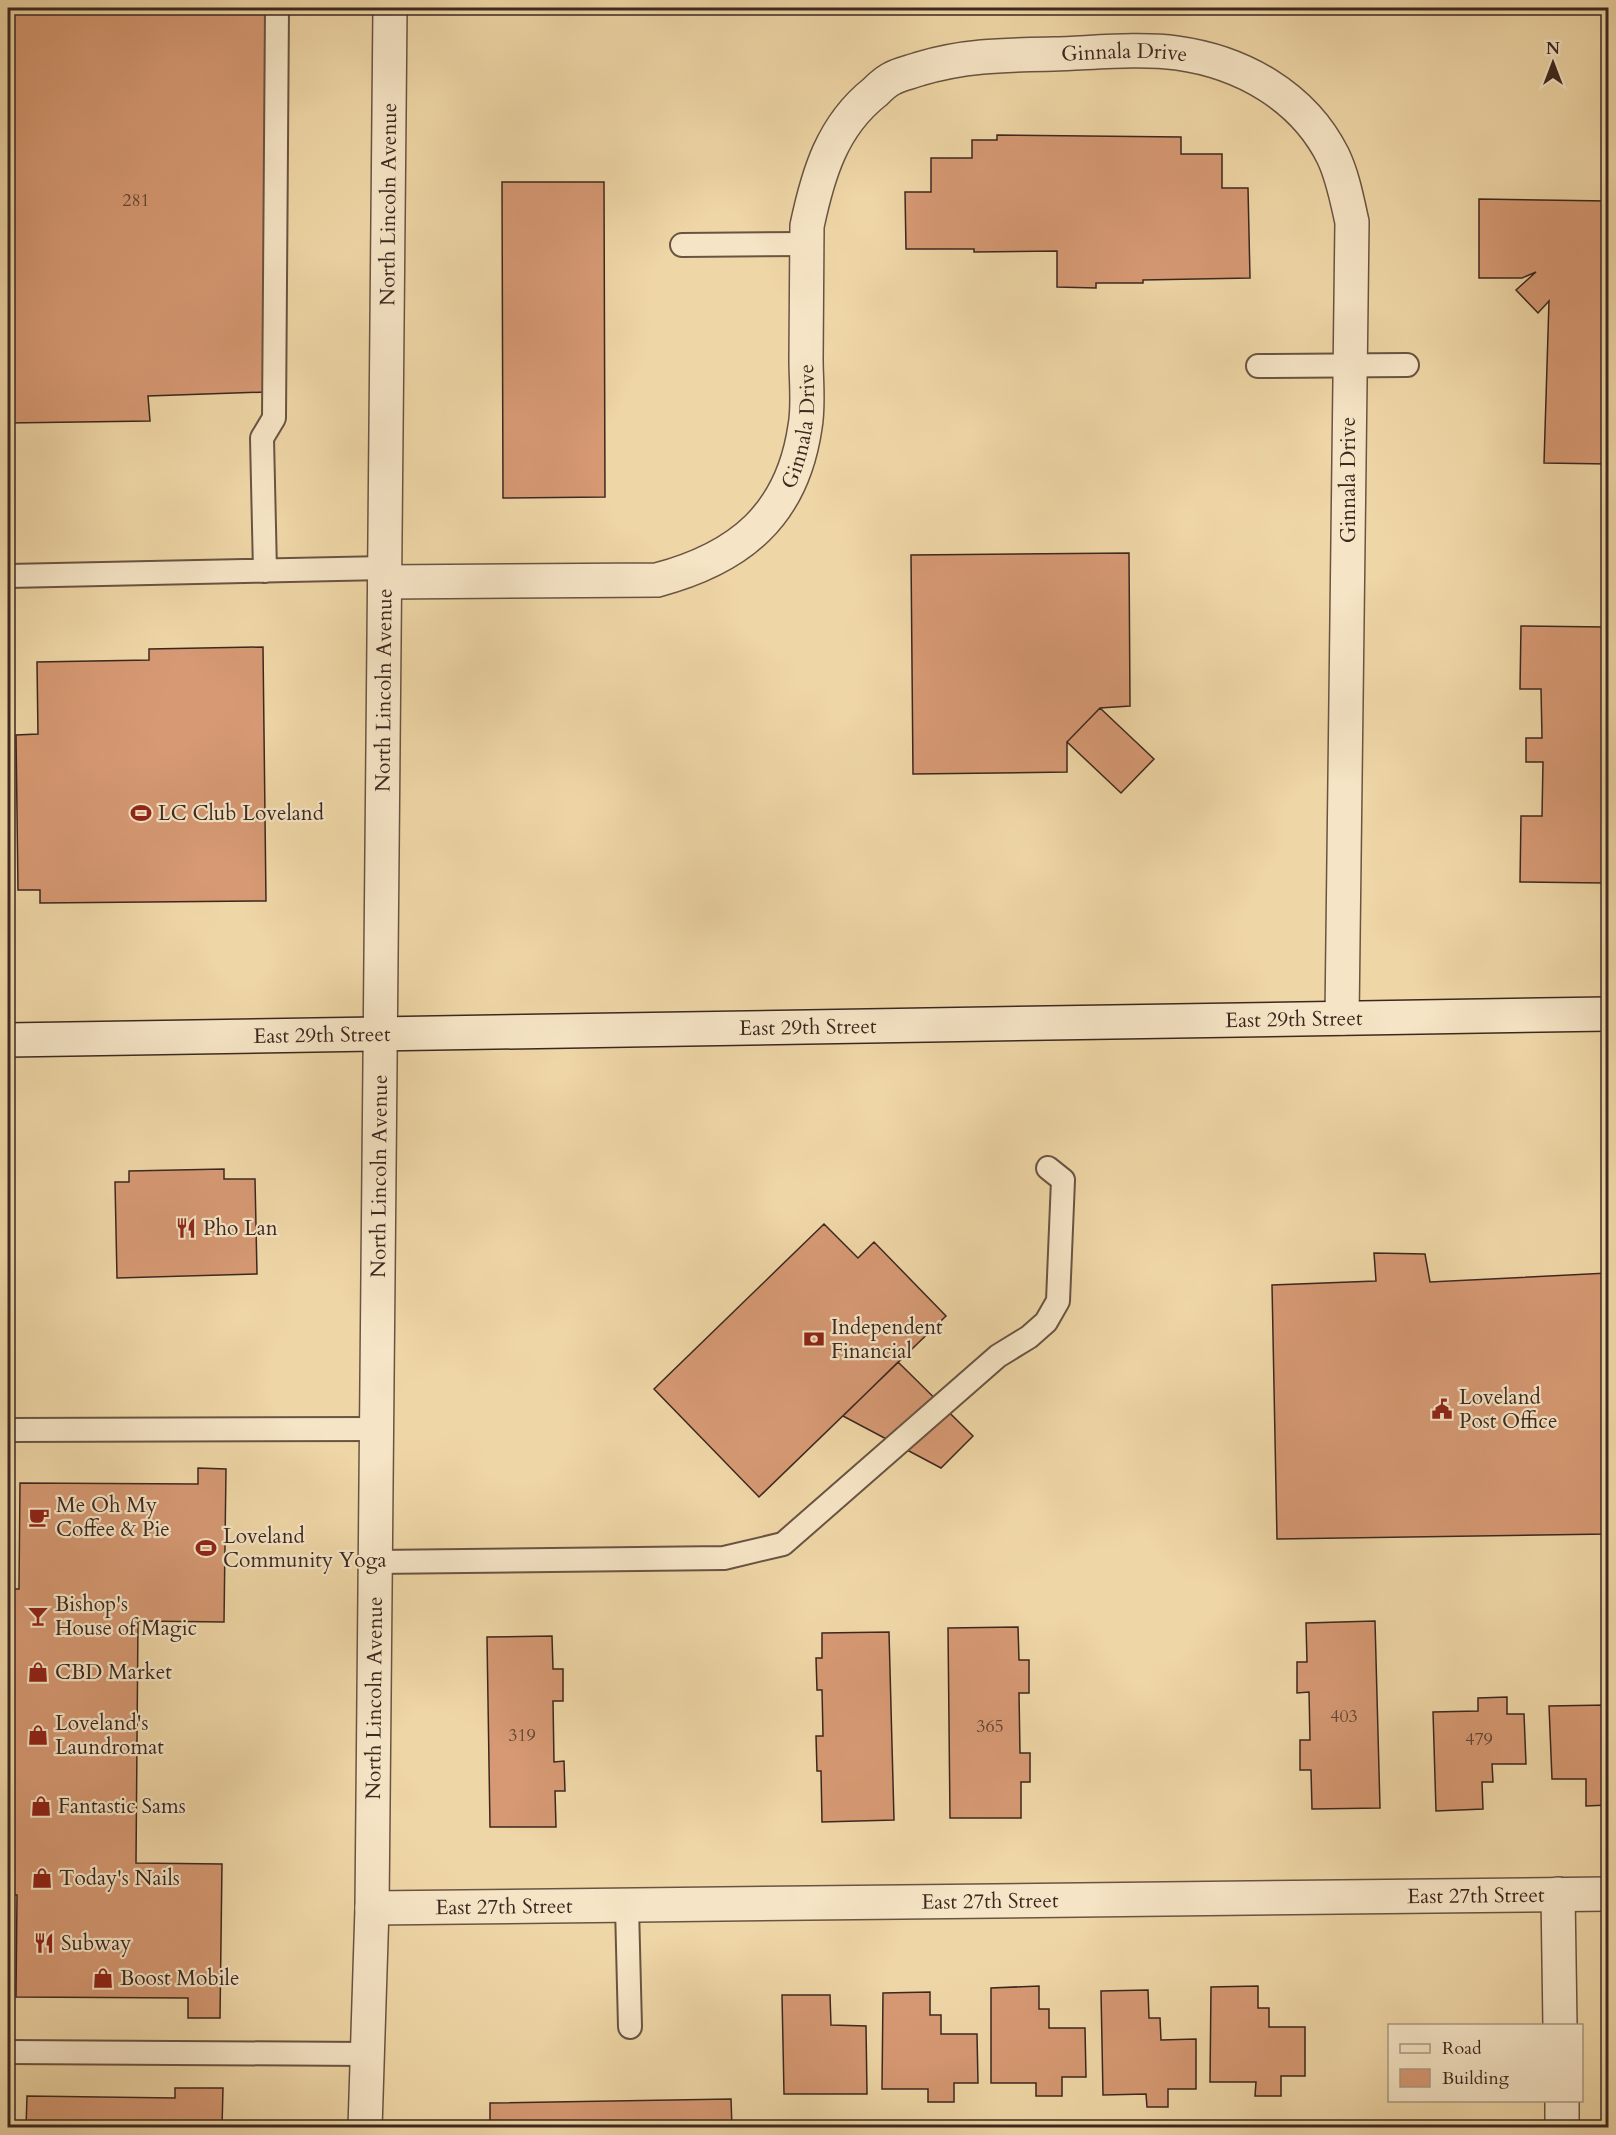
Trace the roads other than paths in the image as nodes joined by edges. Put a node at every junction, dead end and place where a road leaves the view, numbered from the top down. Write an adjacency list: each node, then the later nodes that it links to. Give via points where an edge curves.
1 (277, 8): 8 (lane, via 274,418 262,438)
2 (390, 8): 9 (street, North Lincoln Avenue)
3 (807, 244): 4 (lane); 7 (street, Ginnala Drive, via 807,226 826,156 843,124 860,104 893,78 968,56 1176,52 1241,71 1275,88 1297,106 1334,157 1352,222); 9 (street, Ginnala Drive, via 806,426 792,480 779,505 740,544 706,564 657,580)
4 (682, 245)
5 (1407, 365): 7 (lane)
6 (1258, 366): 7 (lane)
7 (1349, 367): 12 (street, Ginnala Drive)
8 (264, 571): 9 (lane); 10 (lane)
9 (385, 575): 13 (street, North Lincoln Avenue)
10 (8, 576)
11 (1608, 1014): 12 (street, East 29th Street)
12 (1342, 1018): 13 (street, East 29th Street)
13 (381, 1033): 14 (street, East 29th Street); 16 (street, North Lincoln Avenue)
14 (8, 1040)
15 (1048, 1168): 18 (lane, via 1063,1180 1058,1301 1047,1322 998,1356 783,1544 724,1558)
16 (376, 1429): 17 (lane); 18 (street, North Lincoln Avenue)
17 (8, 1430)
18 (375, 1562): 22 (street, North Lincoln Avenue)
19 (1558, 1894): 20 (street, East 27th Street); 21 (street, East 27th Street); 23 (street)
20 (1608, 1894)
21 (627, 1907): 22 (street, East 27th Street); 24 (lane)
22 (372, 1908): 26 (street, North Lincoln Avenue)
23 (1560, 2024)
24 (630, 2027)
25 (8, 2052): 26 (lane)
26 (367, 2054): 28 (street, North Lincoln Avenue)
27 (1562, 2102): 29 (street)
28 (365, 2127)
29 (1562, 2127)

